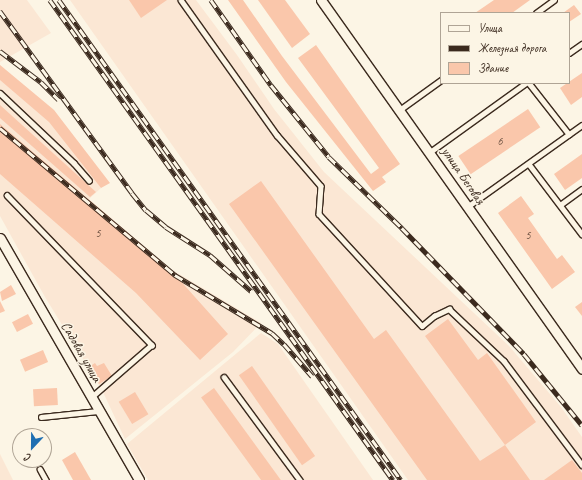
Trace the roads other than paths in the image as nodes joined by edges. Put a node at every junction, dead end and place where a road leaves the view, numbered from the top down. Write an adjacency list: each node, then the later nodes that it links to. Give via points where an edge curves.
1 (180, 0): 28 (lane, via 277,135 321,186 319,214 422,326 434,316 449,309 504,361)
2 (321, 0): 11 (street, улица Беговая)
3 (554, 0): 4 (lane)
4 (537, 12)
5 (582, 44): 6 (lane)
6 (570, 52)
7 (440, 81): 11 (lane)
8 (527, 84): 14 (lane)
9 (529, 84): 13 (lane)
10 (0, 92): 16 (lane)
11 (398, 111): 14 (street, улица Беговая)
12 (582, 125): 13 (lane)
13 (570, 134): 15 (lane)
14 (430, 152): 20 (street, улица Беговая)
15 (529, 164): 19 (lane); 20 (lane)
16 (89, 180)
17 (582, 189): 19 (lane)
18 (8, 195): 25 (lane, via 152,345)
19 (560, 205): 21 (lane)
20 (467, 207): 23 (street, улица Беговая)
21 (582, 234)
22 (0, 238): 25 (street, Садовая улица)
23 (582, 369)
24 (224, 377): 32 (lane)
25 (91, 398): 26 (street, Садовая улица)
26 (98, 411): 27 (lane); 31 (street, Садовая улица)
27 (41, 417)
28 (582, 465)
29 (40, 469): 30 (lane)
30 (46, 480)
31 (139, 480)
32 (300, 480)

